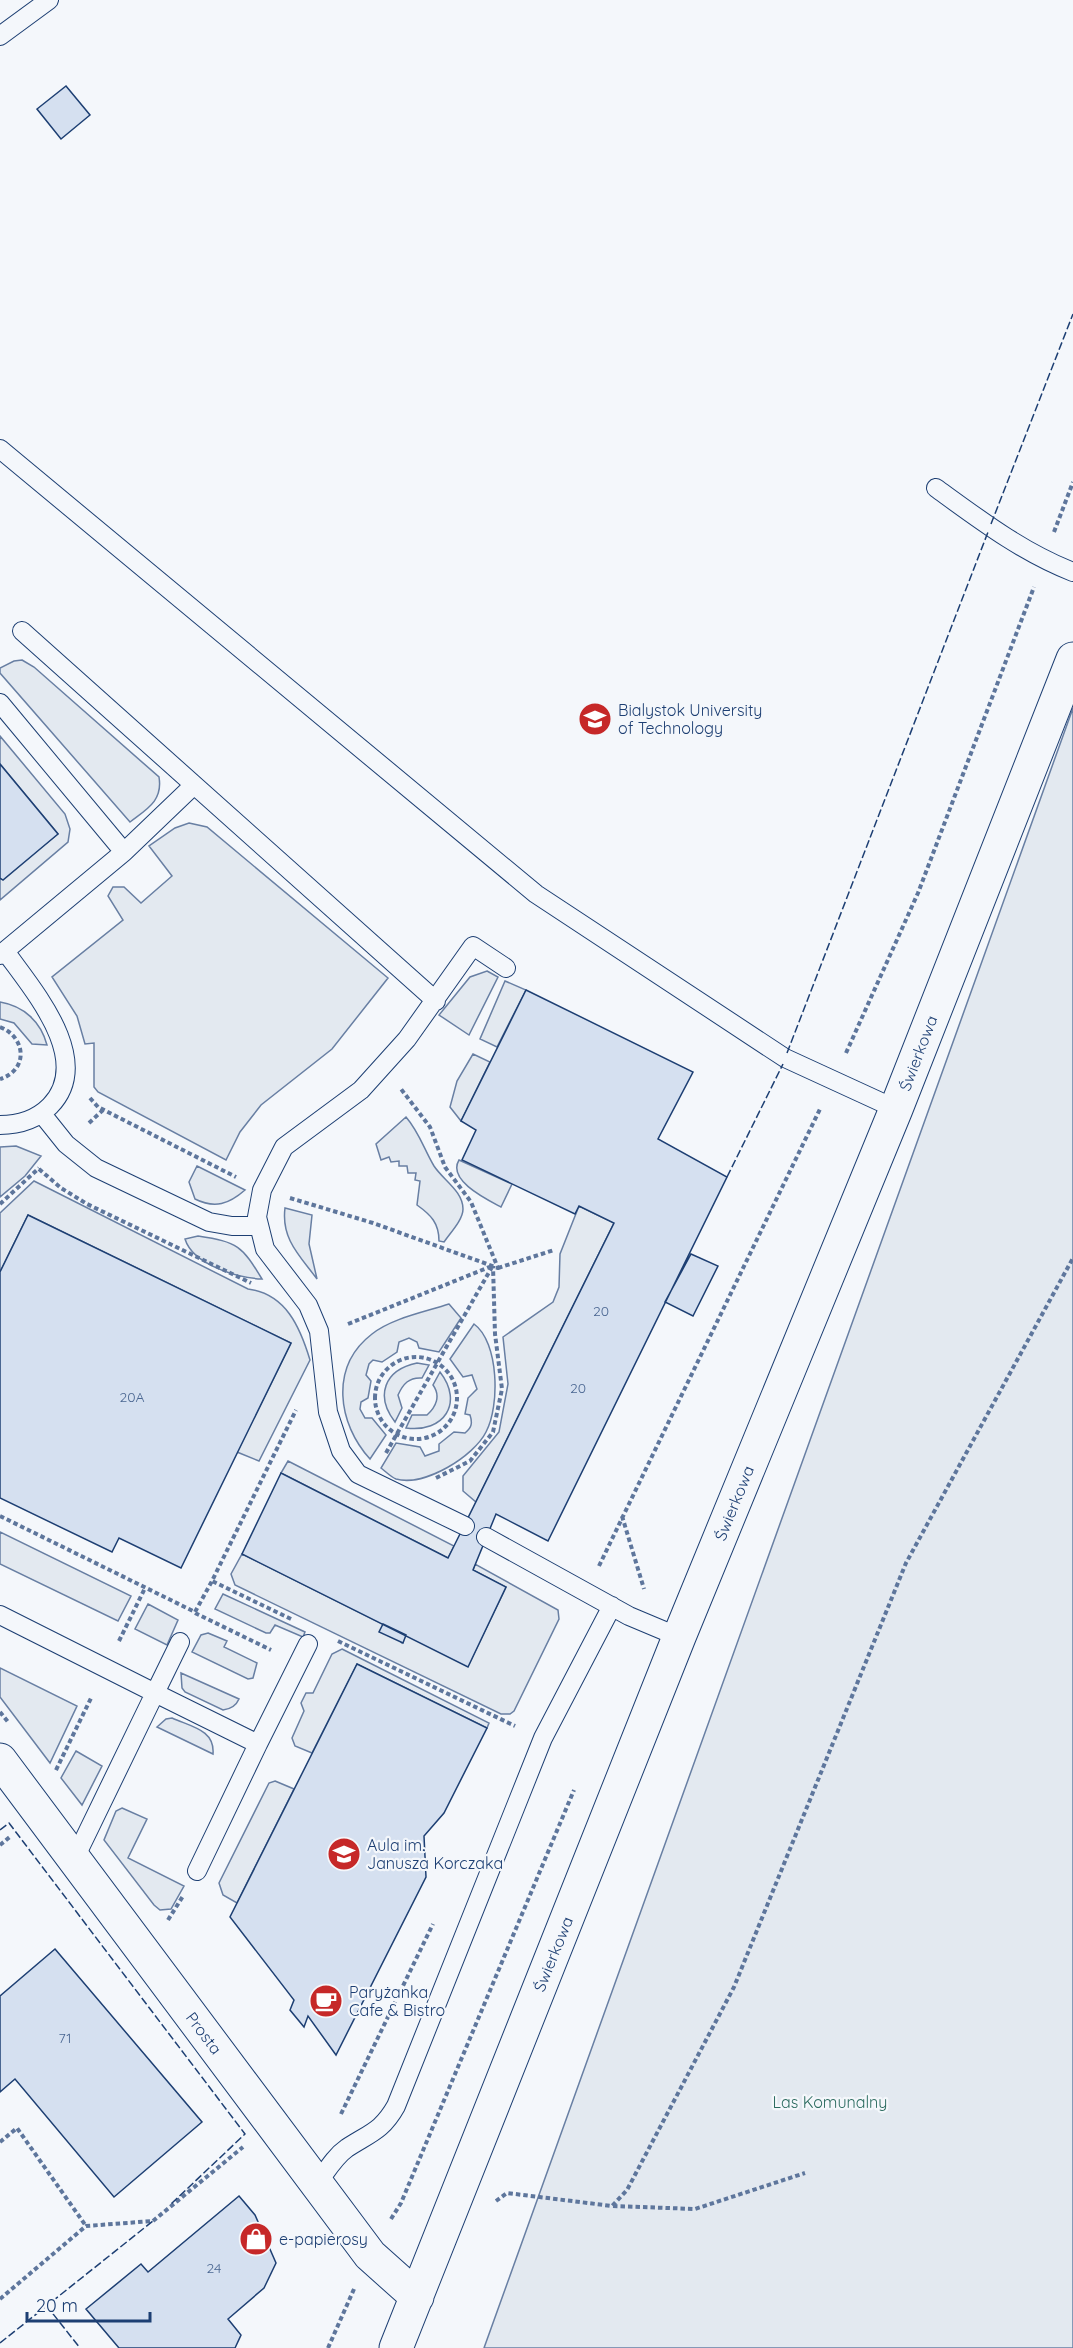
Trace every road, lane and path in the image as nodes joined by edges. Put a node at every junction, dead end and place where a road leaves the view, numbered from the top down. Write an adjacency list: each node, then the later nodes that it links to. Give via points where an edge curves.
1 (49, 0): 2 (lane)
2 (0, 36)
3 (0, 448): 19 (lane, via 536,894 785,1058)
4 (1073, 482): 6 (path)
5 (936, 488): 6 (lane)
6 (1043, 561): 7 (lane); 19 (path, via 918,893)
7 (1073, 572)
8 (22, 631): 11 (lane)
9 (1073, 659): 21 (street, Świerkowa)
10 (0, 703): 12 (lane)
11 (194, 785): 12 (lane); 15 (lane)
12 (124, 852): 13 (lane)
13 (2, 953): 22 (lane, via 46,1007 66,1059 66,1081)
14 (506, 968): 15 (lane, via 473,946)
15 (436, 1001): 17 (lane)
16 (0, 1027): 18 (path, via 11,1031 22,1052 13,1073)
17 (384, 1065): 25 (lane, via 362,1090 284,1148); 29 (path, via 430,1127 444,1167 471,1202)
18 (0, 1079)
19 (834, 1082): 21 (lane); 44 (path, via 622,1515 644,1590)
20 (89, 1093): 25 (path, via 98,1107)
21 (896, 1109): 47 (street, Świerkowa)
22 (42, 1114): 23 (lane, via 16,1125); 26 (lane, via 66,1144 96,1168 208,1222)
23 (0, 1125)
24 (39, 1169): 30 (path, via 87,1204)
25 (262, 1190): 26 (lane); 29 (path, via 373,1223)
26 (259, 1226): 31 (lane, via 265,1249)
27 (554, 1250): 29 (path)
28 (1073, 1258): 64 (path, via 906,1563 734,1987 627,2190)
29 (495, 1267): 31 (path, via 340,1327); 33 (path); 36 (path, via 495,1334 502,1389 493,1432 470,1461 438,1478)
30 (257, 1286)
31 (313, 1316): 32 (lane)
32 (323, 1360): 35 (lane, via 328,1412 341,1450 358,1474); 40 (path)
33 (439, 1364): 34 (path); 34 (path, via 453,1379 458,1400 452,1419 437,1434 427,1437 416,1440); 34 (path, via 422,1357 402,1359 386,1369 377,1386 375,1404 382,1422)
34 (396, 1435): 35 (path)
35 (370, 1480): 36 (lane)
36 (390, 1490): 38 (lane)
37 (0, 1516): 42 (path)
38 (465, 1526)
39 (486, 1537): 41 (lane)
40 (212, 1581): 42 (path); 45 (path)
41 (612, 1606): 44 (lane); 62 (lane, via 543,1738 396,2106 385,2125 346,2149)
42 (195, 1612): 48 (path); 50 (path)
43 (0, 1615): 51 (lane)
44 (629, 1616): 47 (lane)
45 (296, 1621)
46 (327, 1636): 52 (path)
47 (679, 1637): 67 (street, Świerkowa)
48 (180, 1642): 51 (lane)
49 (308, 1644): 50 (lane)
50 (298, 1663): 53 (lane)
51 (155, 1693): 53 (lane); 56 (lane)
52 (516, 1727)
53 (258, 1744): 57 (lane)
54 (0, 1760): 56 (street, Prosta)
55 (579, 1780): 66 (path, via 401,2203)
56 (74, 1860): 58 (street, Prosta)
57 (197, 1871): 58 (path, via 173,1915)
58 (141, 1949): 62 (street, Prosta)
59 (249, 2141): 65 (path, via 153,2221)
60 (0, 2142): 65 (path, via 17,2128)
61 (805, 2173): 64 (path, via 694,2209)
62 (316, 2184): 66 (street, Prosta)
63 (491, 2204): 64 (path, via 507,2193)
64 (612, 2206)
65 (86, 2226): 68 (path)
66 (364, 2266): 67 (street, Prosta); 69 (path)
67 (417, 2297): 70 (street, Świerkowa)
68 (0, 2299)
69 (328, 2348)
70 (396, 2348)

